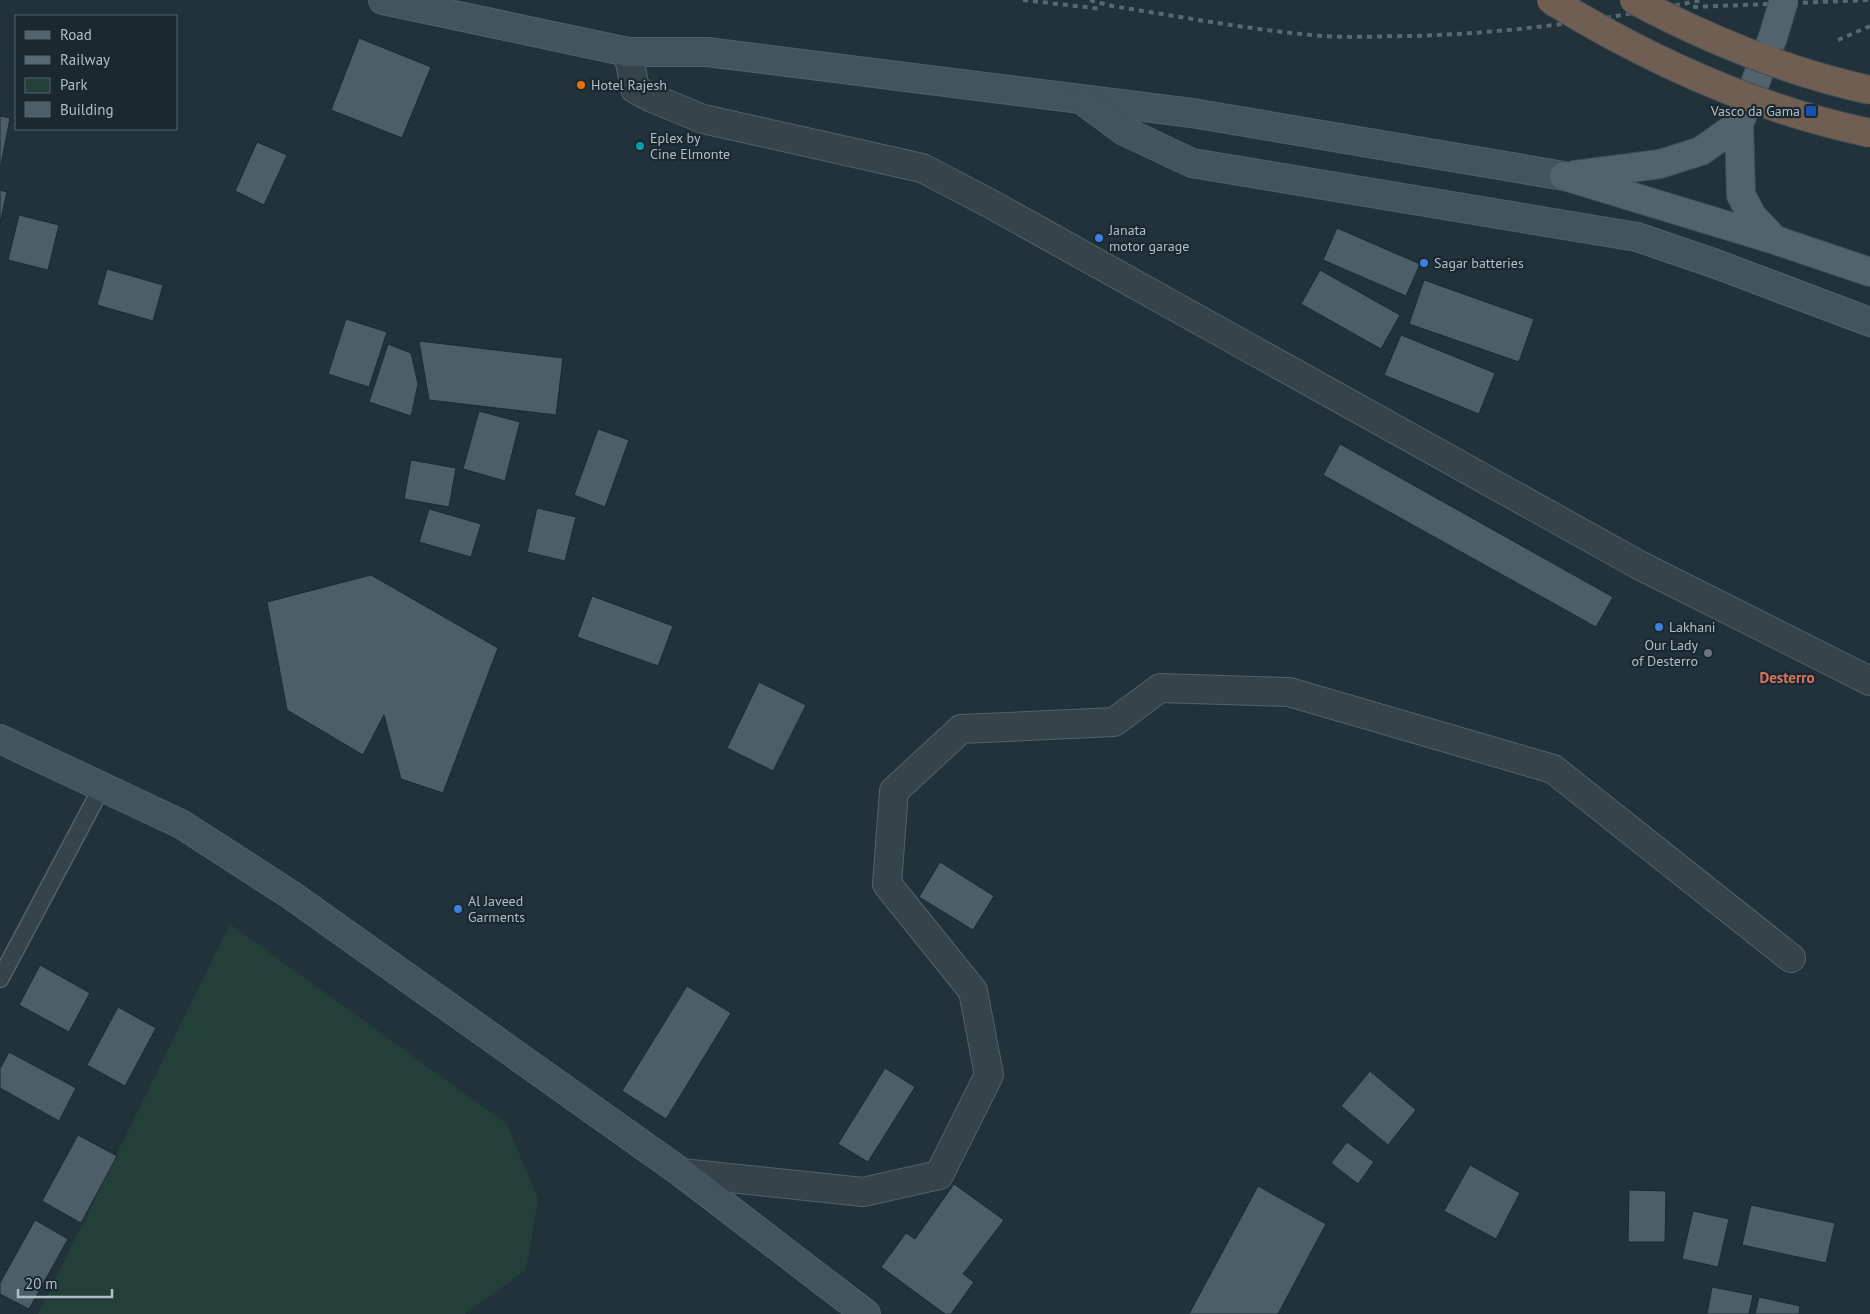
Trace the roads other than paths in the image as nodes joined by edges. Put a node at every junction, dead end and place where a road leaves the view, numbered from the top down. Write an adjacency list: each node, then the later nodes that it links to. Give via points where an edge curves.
1 (384, 0): 5 (street)
2 (1551, 0): 9 (highway, bridge, via 1646,55 1706,82 1830,125)
3 (1634, 0): 6 (highway, bridge, via 1747,53)
4 (1784, 0): 8 (main road, bridge)
5 (628, 52): 7 (street, via 707,52); 14 (street, via 635,89 652,98 703,119 922,168 1638,565)
6 (1870, 90)
7 (1080, 99): 10 (street, via 1192,113); 13 (street, via 1124,131 1192,163 1637,237)
8 (1739, 124): 10 (main road, via 1701,151 1660,164); 11 (main road, via 1741,195 1752,216)
9 (1870, 133)
10 (1564, 176): 11 (main road)
11 (1775, 240): 12 (main road)
12 (1870, 272)
13 (1870, 322)
14 (1870, 680)
15 (0, 739): 16 (street)
16 (102, 787): 18 (lane); 19 (street, via 181,824 291,895)
17 (1791, 958): 19 (street, via 1553,769 1289,692 1160,688 1114,722 961,729 894,791 887,884 973,991 989,1075 940,1174 863,1192)
18 (0, 979)
19 (682, 1173): 20 (street)
20 (866, 1314)

